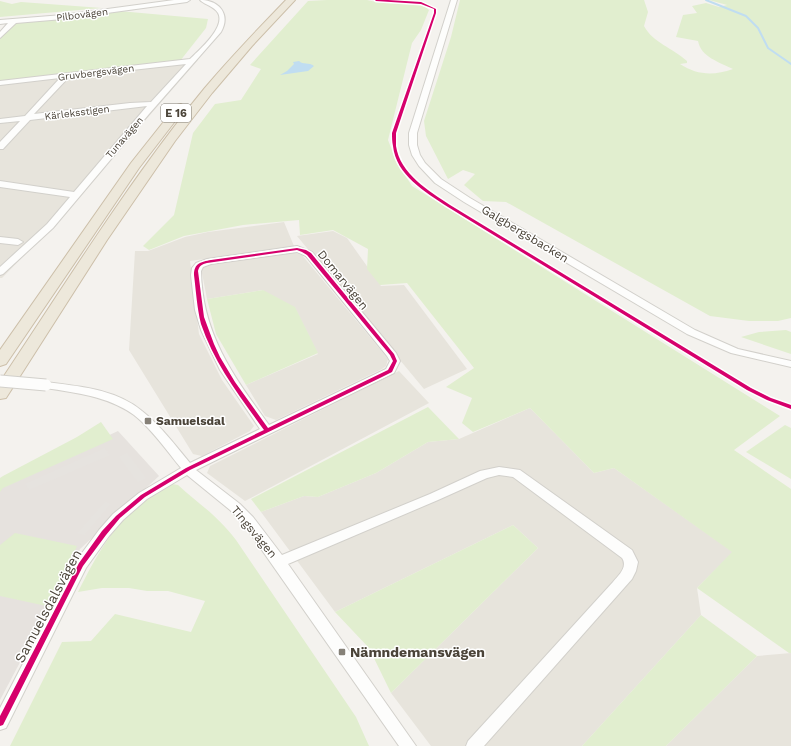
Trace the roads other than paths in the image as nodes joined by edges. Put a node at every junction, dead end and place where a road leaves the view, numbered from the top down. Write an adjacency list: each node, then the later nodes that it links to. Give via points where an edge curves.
1 (187, 0): 6 (street, Pilbovägen)
2 (203, 0): 9 (street, Tunavägen, via 220,11 223,23)
3 (282, 0): 21 (highway, E 16, via 220,61 135,166)
4 (291, 0): 24 (highway, E 16, via 232,62 177,130)
5 (454, 0): 22 (street, Galgbergsbacken, via 413,133 412,142 422,165 443,184 467,200 691,332 735,351)
6 (14, 21): 7 (street, Pilbovägen); 8 (street)
7 (0, 22)
8 (0, 36)
9 (192, 61): 10 (street, Gruvbergsvägen); 12 (street, Tunavägen)
10 (66, 76): 11 (street, Gruvbergsvägen); 13 (street)
11 (0, 83)
12 (153, 104): 13 (street, Kärleksstigen); 17 (street, Tunavägen)
13 (28, 118): 14 (street, Kärleksstigen); 15 (street)
14 (0, 121)
15 (0, 147)
16 (0, 184): 17 (street)
17 (75, 195): 20 (street, Tunavägen, via 41,235)
18 (0, 240): 19 (street)
19 (18, 242)
20 (0, 272)
21 (0, 361)
22 (791, 364)
23 (0, 381): 26 (street, Tingsvägen, bridge, via 86,391 114,399 137,412 155,428)
24 (0, 394)
25 (267, 430): 25 (street, Domarvägen, via 223,365 206,330 196,268 211,261 302,250 309,254 392,355 395,365 390,371); 26 (street, Domarvägen)
26 (188, 469): 27 (street, Tingsvägen, via 248,520); 28 (street, Samuelsdalsvägen, via 130,506 91,549 76,573)
27 (279, 562): 29 (street, Tingsvägen); 30 (street, via 484,474 499,471 516,473 627,554 632,560 631,569 618,586)
28 (0, 723)
29 (408, 746)
30 (474, 746)

